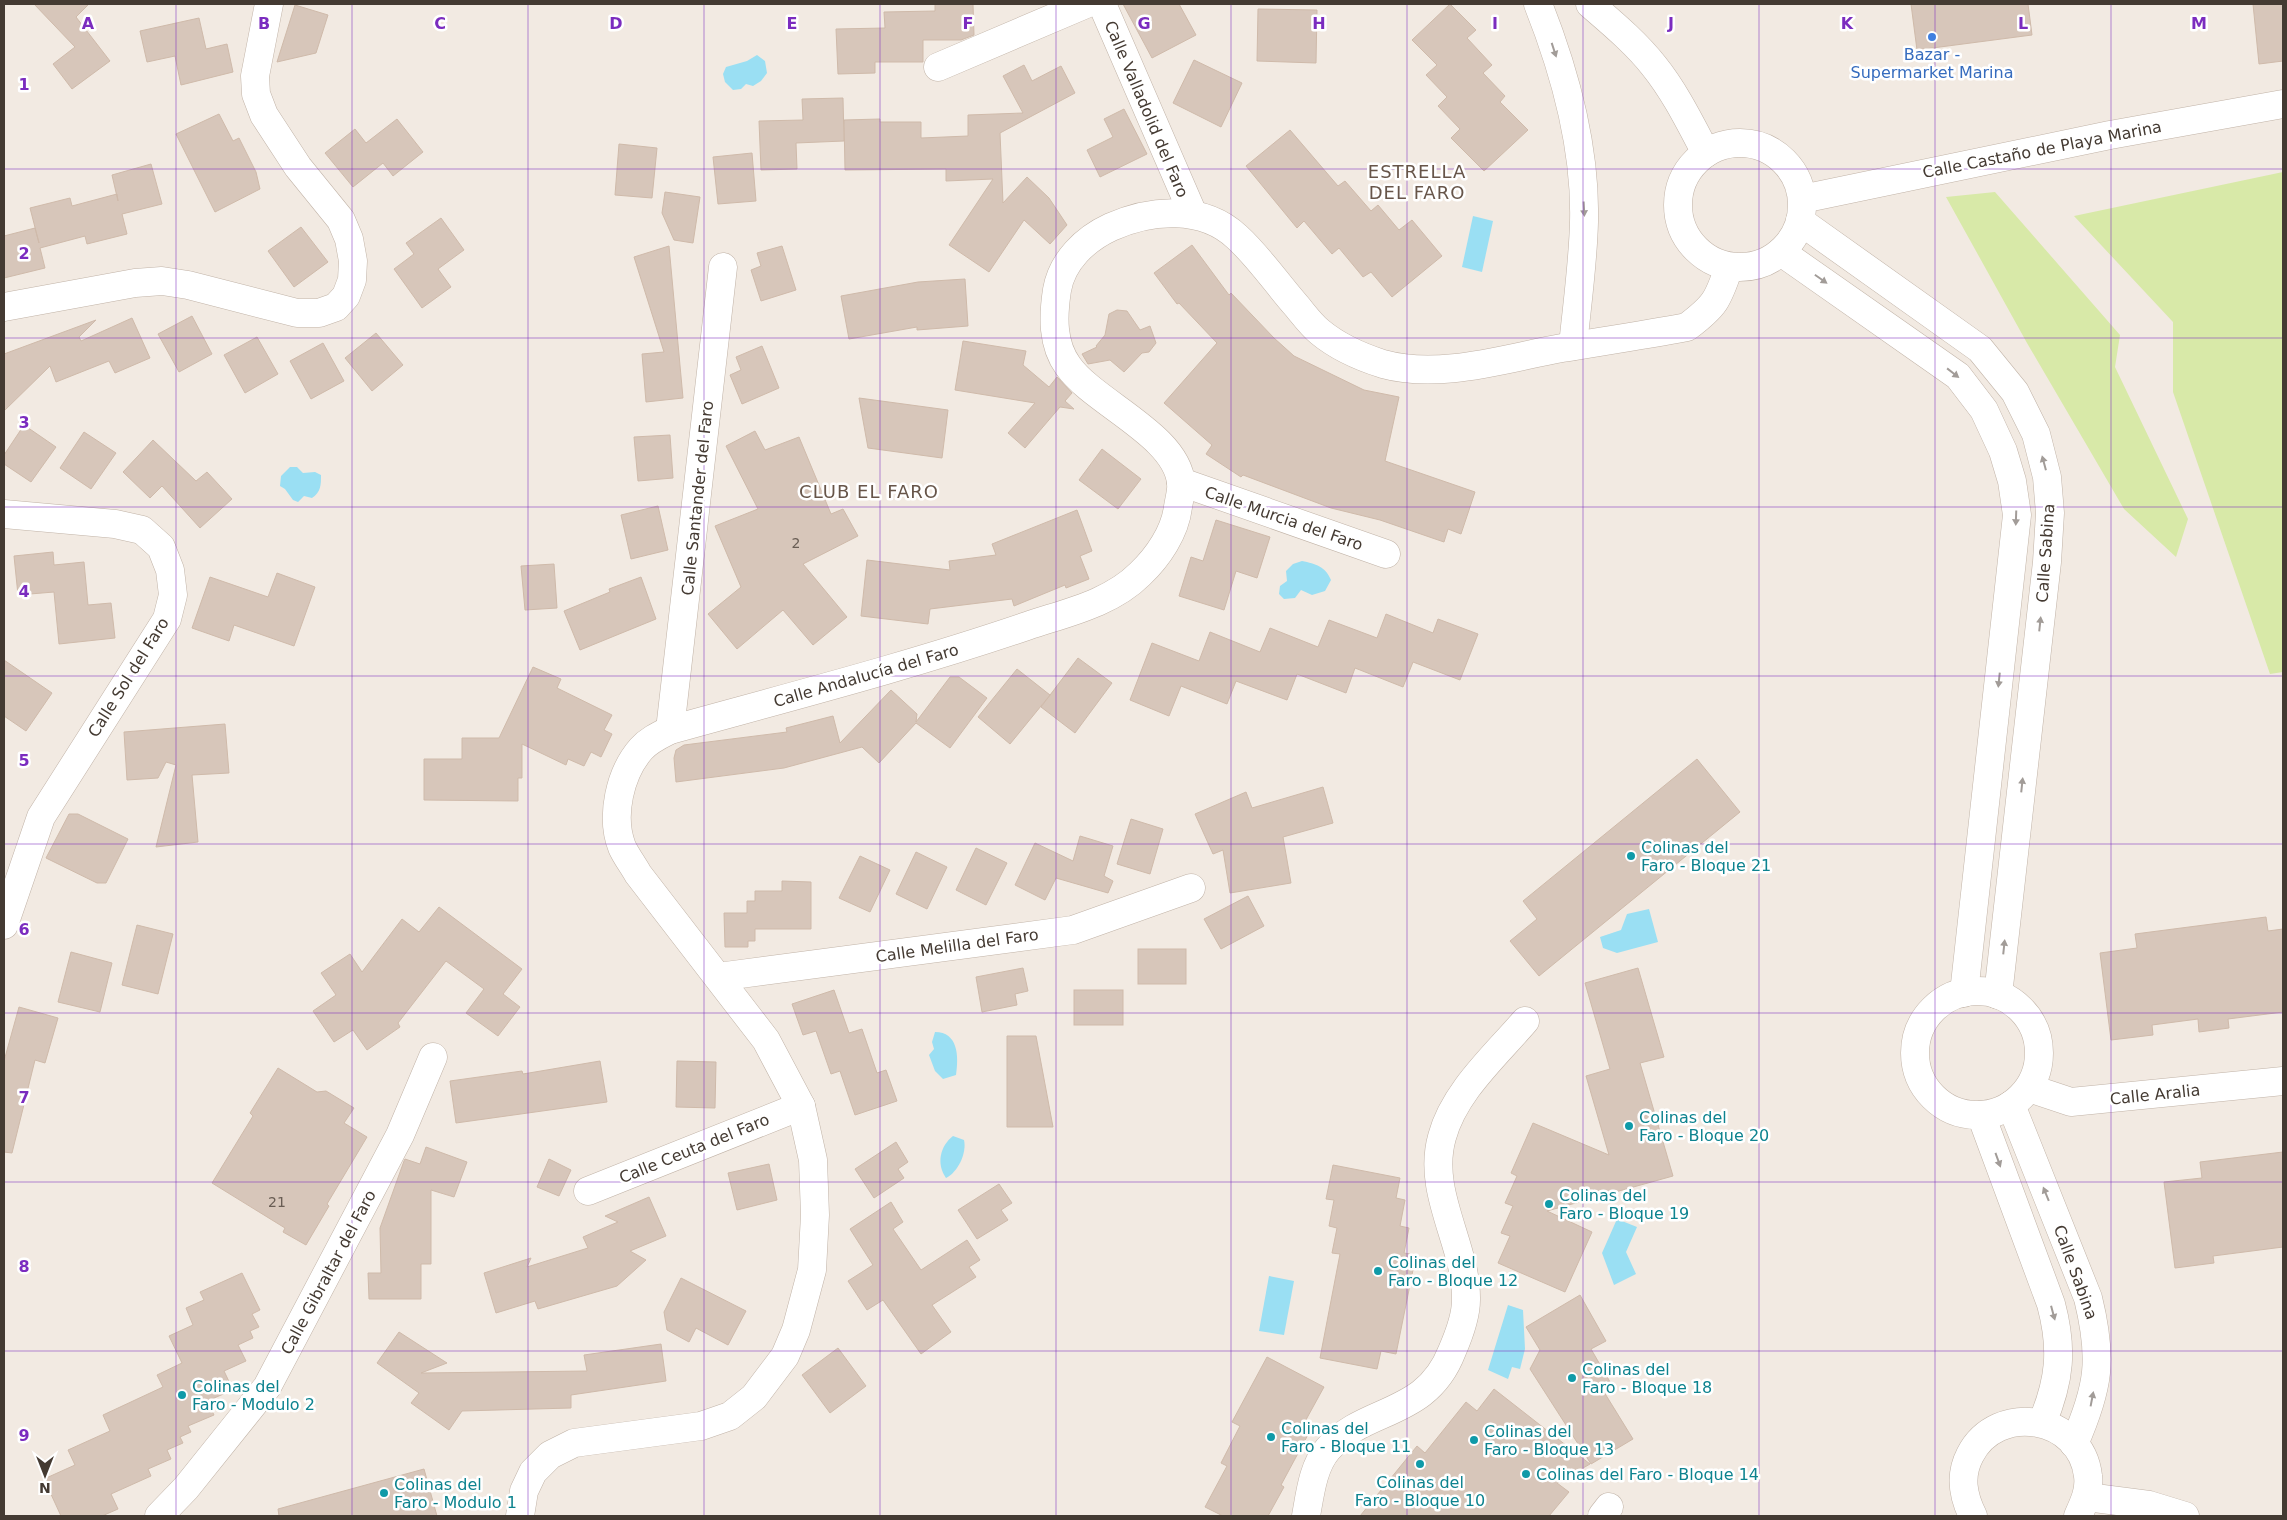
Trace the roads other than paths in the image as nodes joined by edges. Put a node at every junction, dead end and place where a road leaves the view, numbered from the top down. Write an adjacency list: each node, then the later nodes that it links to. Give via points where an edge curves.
1 (269, 4): 14 (street, via 256,76 256,94 264,115 298,167 341,220 353,261 352,280 346,296 336,307 319,313 297,313 162,281)
2 (1086, 4): 6 (street)
3 (1102, 4): 10 (street, Calle Valladolid del Faro)
4 (1538, 4): 15 (street, one-way to 15, via 1567,90 1581,159 1584,220)
5 (1590, 4): 8 (street, via 1654,66)
6 (938, 67)
7 (2283, 104): 9 (street, Calle Castaño de Playa Marina, via 2110,135)
8 (1706, 153): 9 (street, via 1724,145 1744,143 1763,147 1780,157 1793,172); 13 (street, via 1691,165 1681,184 1677,206 1681,227 1692,246 1708,259)
9 (1801, 210): 11 (street, via 1798,229); 24 (street, Calle Sabina, one-way to 9, via 2047,562 2048,478 2036,434 2015,392 1980,349)
10 (1193, 214): 15 (street, Calle Andalucía del Faro, via 1217,222 1237,236 1319,332 1352,353 1385,364 1420,370 1469,365); 16 (street, Calle Andalucía del Faro, via 1168,212 1139,218 1110,228 1082,245 1066,264 1058,283 1054,312 1057,344 1069,368 1148,433 1172,459)
11 (1781, 252): 13 (street, via 1771,260 1751,267); 23 (street, Calle Sabina, one-way to 23, via 1958,376 1984,410 2003,451 2012,481 2016,524)
12 (723, 267): 19 (street, Calle Santander del Faro)
13 (1729, 267): 15 (street, Calle Andalucía del Faro, via 1721,291 1709,311 1687,327)
14 (4, 306)
15 (1573, 346)
16 (1181, 482): 18 (street, Calle Murcia del Faro); 19 (street, Calle Andalucía del Faro, via 1177,515 1163,548 1139,576 1105,600 962,648)
17 (4, 514): 21 (street, Calle Sol del Faro, via 115,524 142,530 161,547 170,570 173,595 167,619 41,817)
18 (1386, 554)
19 (670, 730): 22 (street, Calle Andalucía del Faro, via 642,748 629,766 621,788 617,818 622,846 638,874)
20 (1191, 888): 22 (street, Calle Melilla del Faro, via 1073,930)
21 (4, 925)
22 (718, 977): 29 (street, Calle Andalucía del Faro, via 766,1040)
23 (1964, 993): 24 (street, via 1974,991); 30 (street, via 1938,1005 1924,1021 1916,1041 1915,1062 1922,1083 1936,1100 1954,1111)
24 (1998, 995): 28 (street, via 2012,1001 2026,1014 2036,1032 2037,1070)
25 (1525, 1021): 37 (street, via 1458,1099 1442,1137 1439,1163 1442,1200 1464,1274 1466,1302 1460,1332 1449,1360 1432,1385 1408,1404 1344,1434 1327,1450 1316,1471)
26 (433, 1057): 35 (street, Calle Gibraltar del Faro, via 400,1135 267,1387 186,1488)
27 (2282, 1082): 28 (street, Calle Aralia, via 2071,1102)
28 (2020, 1096): 30 (street, via 1996,1112); 33 (street, Calle Sabina, one-way to 28, via 2090,1408 2098,1368 2096,1331 2088,1298)
29 (801, 1106): 31 (street, Calle Ceuta del Faro); 36 (street, Calle Andalucía del Faro, via 813,1160 812,1270 796,1330 785,1356 754,1397 730,1416 701,1426 574,1443 550,1455 533,1472 524,1491)
30 (1981, 1115): 32 (street, one-way to 32, via 2051,1304 2058,1332 2058,1368 2053,1396)
31 (588, 1190)
32 (2042, 1423): 33 (street, via 2070,1438); 38 (street, via 2030,1420 2009,1422 1989,1432 1975,1445 1966,1463 1963,1482 1965,1502)
33 (2074, 1444): 34 (street, via 2082,1456 2088,1476)
34 (2082, 1506): 39 (street, via 2149,1504)
35 (159, 1516)
36 (520, 1516)
37 (1306, 1516)
38 (1973, 1516)
39 (2185, 1516)

